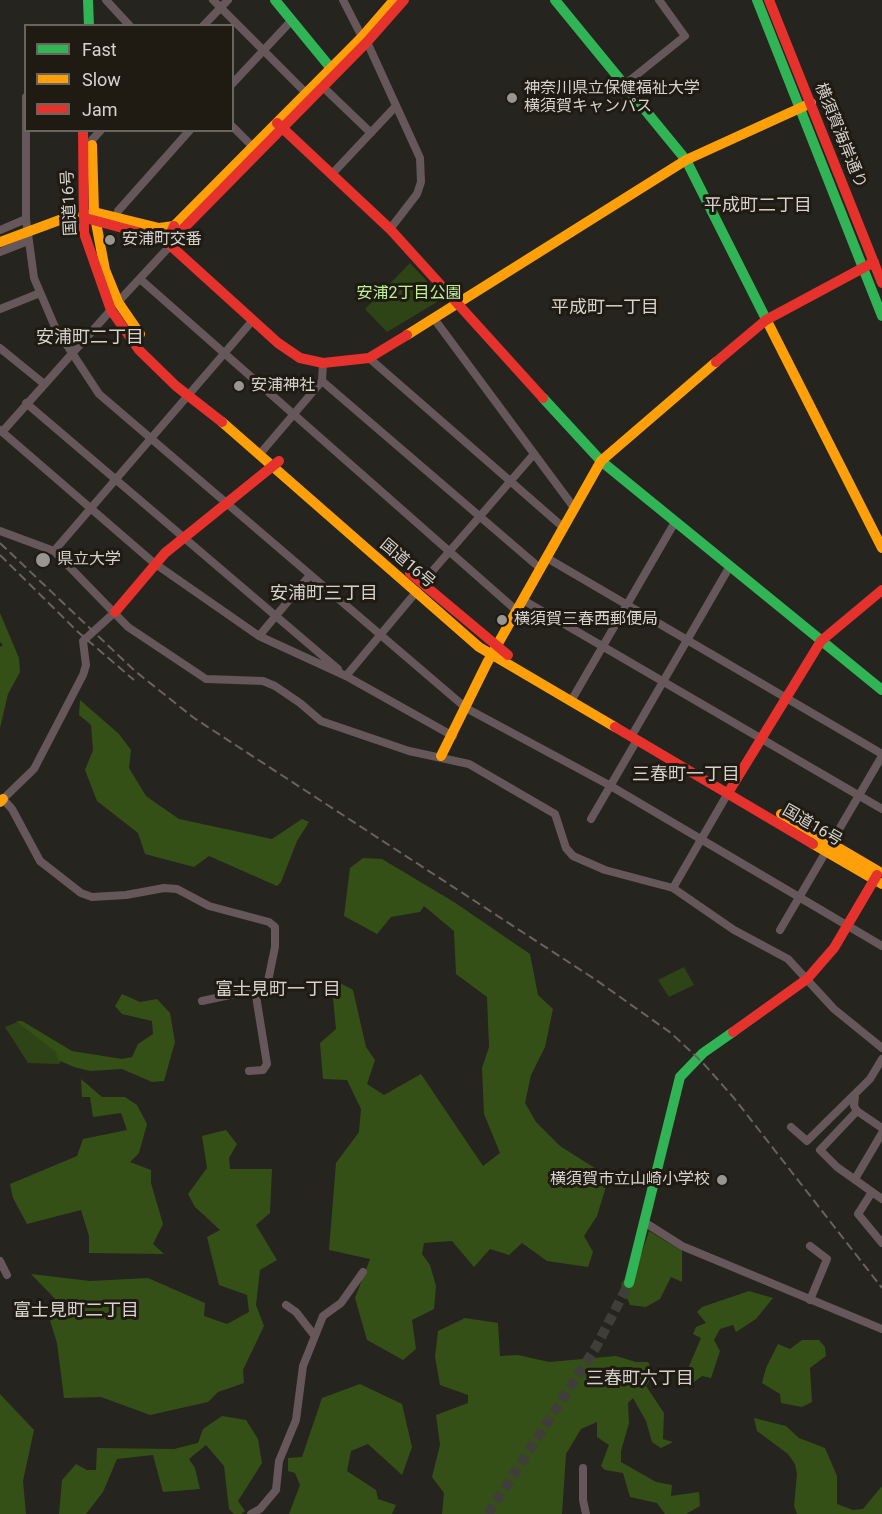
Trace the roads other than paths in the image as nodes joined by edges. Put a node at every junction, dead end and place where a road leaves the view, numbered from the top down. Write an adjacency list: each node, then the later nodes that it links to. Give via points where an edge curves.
1 (80, 0): 16 (main road)
2 (88, 0): 17 (main road)
3 (106, 0): 18 (street)
4 (213, 0): 14 (street)
5 (228, 0): 14 (street)
6 (275, 0): 15 (main road)
7 (343, 0): 20 (street)
8 (394, 0): 20 (main road)
9 (404, 0): 20 (main road)
10 (555, 0): 24 (main road)
11 (659, 0): 24 (street, via 685,36)
12 (757, 0): 29 (main road)
13 (769, 0): 27 (main road, 横須賀海岸通り)
14 (220, 7): 19 (street); 21 (street)
15 (292, 20): 21 (street); 22 (main road)
16 (81, 24)
17 (89, 24)
18 (128, 24)
19 (205, 24)
20 (365, 40): 22 (main road); 28 (street)
21 (263, 50): 23 (street); 26 (street)
22 (334, 71): 25 (main road); 26 (main road)
23 (234, 82)
24 (624, 85): 38 (main road)
25 (323, 87): 30 (main road); 35 (street)
26 (306, 93): 30 (main road)
27 (811, 103): 29 (main road); 49 (main road, 横須賀海岸通り)
28 (396, 106): 35 (street); 43 (street, via 420,158 422,176 417,195)
29 (800, 109): 38 (main road); 50 (main road)
30 (280, 125): 37 (main road); 39 (main road); 46 (main road, via 186,228)
31 (234, 128): 37 (street)
32 (26, 132): 41 (street)
33 (83, 132): 40 (main road, 国道16号)
34 (188, 132): 42 (street)
35 (370, 133): 39 (street)
36 (92, 135): 40 (main road, 国道16号)
37 (254, 147): 46 (main road)
38 (686, 160): 54 (main road); 60 (main road)
39 (332, 174): 43 (main road)
40 (91, 217): 42 (main road); 45 (main road, via 65,218); 55 (main road, 国道16号)
41 (26, 219): 44 (street); 45 (street)
42 (116, 220): 46 (main road, via 159,228); 46 (main road, via 156,237)
43 (390, 229): 54 (main road)
44 (0, 230)
45 (27, 236): 47 (main road); 48 (street); 53 (street)
46 (171, 236): 51 (street); 58 (main road)
47 (0, 242)
48 (0, 252)
49 (874, 262): 50 (main road); 52 (main road, 横須賀海岸通り)
50 (862, 268): 57 (main road); 60 (main road)
51 (140, 279): 55 (street); 63 (street)
52 (882, 283)
53 (40, 293): 56 (street); 62 (street)
54 (459, 304): 59 (main road); 75 (main road)
55 (114, 306): 62 (street); 68 (main road, 国道16号)
56 (0, 309)
57 (882, 316)
58 (253, 320): 63 (street); 65 (main road, via 300,358)
59 (435, 320): 64 (main road); 74 (street)
60 (766, 320): 75 (main road); 87 (main road)
61 (0, 348): 67 (street)
62 (70, 353): 67 (street); 72 (street, via 99,394)
63 (223, 354): 68 (street); 70 (street)
64 (369, 358): 65 (main road); 78 (street)
65 (323, 363): 66 (street)
66 (322, 381): 70 (street); 82 (street)
67 (43, 383): 69 (street)
68 (192, 391): 72 (street); 73 (main road, 国道16号)
69 (26, 403): 71 (street); 77 (street)
70 (294, 414): 73 (street); 89 (street)
71 (1, 431): 80 (street)
72 (151, 440): 77 (street); 79 (street)
73 (262, 452): 76 (main road, 国道16号)
74 (534, 454): 78 (street); 81 (street)
75 (601, 462): 81 (main road); 83 (main road)
76 (276, 464): 79 (main road); 95 (main road, 国道16号)
77 (116, 479): 80 (street); 86 (street)
78 (510, 481): 82 (street); 84 (street)
79 (226, 504): 86 (main road); 94 (street)
80 (91, 509): 88 (street); 91 (street)
81 (575, 509): 84 (main road)
82 (480, 516): 89 (street); 93 (street)
83 (675, 522): 92 (main road); 98 (street)
84 (564, 528): 90 (main road)
85 (0, 531): 88 (street)
86 (183, 537): 91 (main road); 101 (street)
87 (882, 548)
88 (54, 551): 100 (street)
89 (449, 552): 95 (street); 99 (street)
90 (547, 558): 93 (main road); 98 (street)
91 (154, 563): 100 (main road); 103 (street)
92 (730, 566): 104 (street); 105 (main road)
93 (541, 569): 97 (main road)
94 (310, 575): 101 (street); 102 (street)
95 (419, 587): 102 (street); 107 (main road, 国道16号)
96 (882, 590): 105 (main road)
97 (523, 600): 99 (main road); 106 (street)
98 (627, 605): 104 (street); 106 (street)
99 (517, 611): 107 (main road)
100 (115, 612): 118 (street, via 138,634 206,679 263,681 333,727 409,751); 122 (street, via 83,641 83,675 34,769)
101 (275, 616): 103 (street); 108 (street)
102 (380, 634): 108 (street); 113 (street)
103 (259, 636): 108 (street)
104 (687, 640): 109 (street); 112 (street)
105 (821, 641): 110 (main road); 112 (main road)
106 (603, 647): 109 (street); 111 (street)
107 (494, 651): 111 (main road, 国道16号); 113 (main road)
108 (346, 676): 115 (street)
109 (663, 681): 114 (street); 116 (street)
110 (882, 690)
111 (573, 698): 114 (main road, 国道16号)
112 (787, 698): 116 (main road); 117 (street)
113 (466, 708): 115 (main road); 119 (street)
114 (634, 735): 119 (street); 120 (main road, 国道16号)
115 (453, 736): 118 (main road)
116 (762, 738): 120 (main road); 121 (street)
117 (882, 755): 121 (street)
118 (441, 756): 128 (street, via 469,764 555,814 566,848 573,856 605,870)
119 (609, 785): 124 (street); 125 (street)
120 (730, 790): 125 (street); 126 (main road, 国道16号)
121 (859, 795): 123 (street); 126 (street)
122 (2, 801): 134 (street, via 12,809 40,861 81,893 92,897 177,889 209,906 269,922 275,927 275,947 267,986)
123 (882, 810)
124 (591, 819)
125 (701, 840): 128 (street); 129 (street)
126 (828, 847): 127 (main road, 国道16号); 129 (street)
127 (880, 875): 130 (main road)
128 (674, 888): 133 (street, via 734,930 788,959)
129 (798, 897): 130 (street); 131 (street)
130 (846, 926): 132 (street); 133 (main road, via 834,948)
131 (780, 930)
132 (882, 946)
133 (807, 979): 136 (street, via 847,1021); 147 (main road, via 718,1042 685,1071 673,1098)
134 (256, 996): 135 (street, via 244,992); 138 (street, via 260,1050 267,1064 263,1070)
135 (202, 1001)
136 (882, 1048)
137 (882, 1059): 139 (street)
138 (249, 1071)
139 (855, 1095): 140 (street); 141 (street, via 807,1142)
140 (857, 1110): 142 (street); 144 (street, via 820,1150)
141 (791, 1128)
142 (882, 1128)
143 (882, 1134): 144 (street)
144 (855, 1179): 145 (street)
145 (872, 1192): 146 (street); 148 (street, via 858,1214)
146 (882, 1199)
147 (644, 1222): 153 (main road); 154 (street, via 682,1246)
148 (882, 1243)
149 (810, 1246): 154 (street, via 827,1259)
150 (0, 1261): 152 (street)
151 (363, 1272): 157 (street, via 341,1303 323,1316)
152 (7, 1275)
153 (629, 1283)
154 (810, 1300): 156 (street)
155 (286, 1305): 157 (street)
156 (882, 1329)
157 (314, 1335): 159 (street, via 303,1366 296,1420 279,1461 276,1490)
158 (583, 1468): 160 (street)
159 (251, 1514)
160 (586, 1514)

